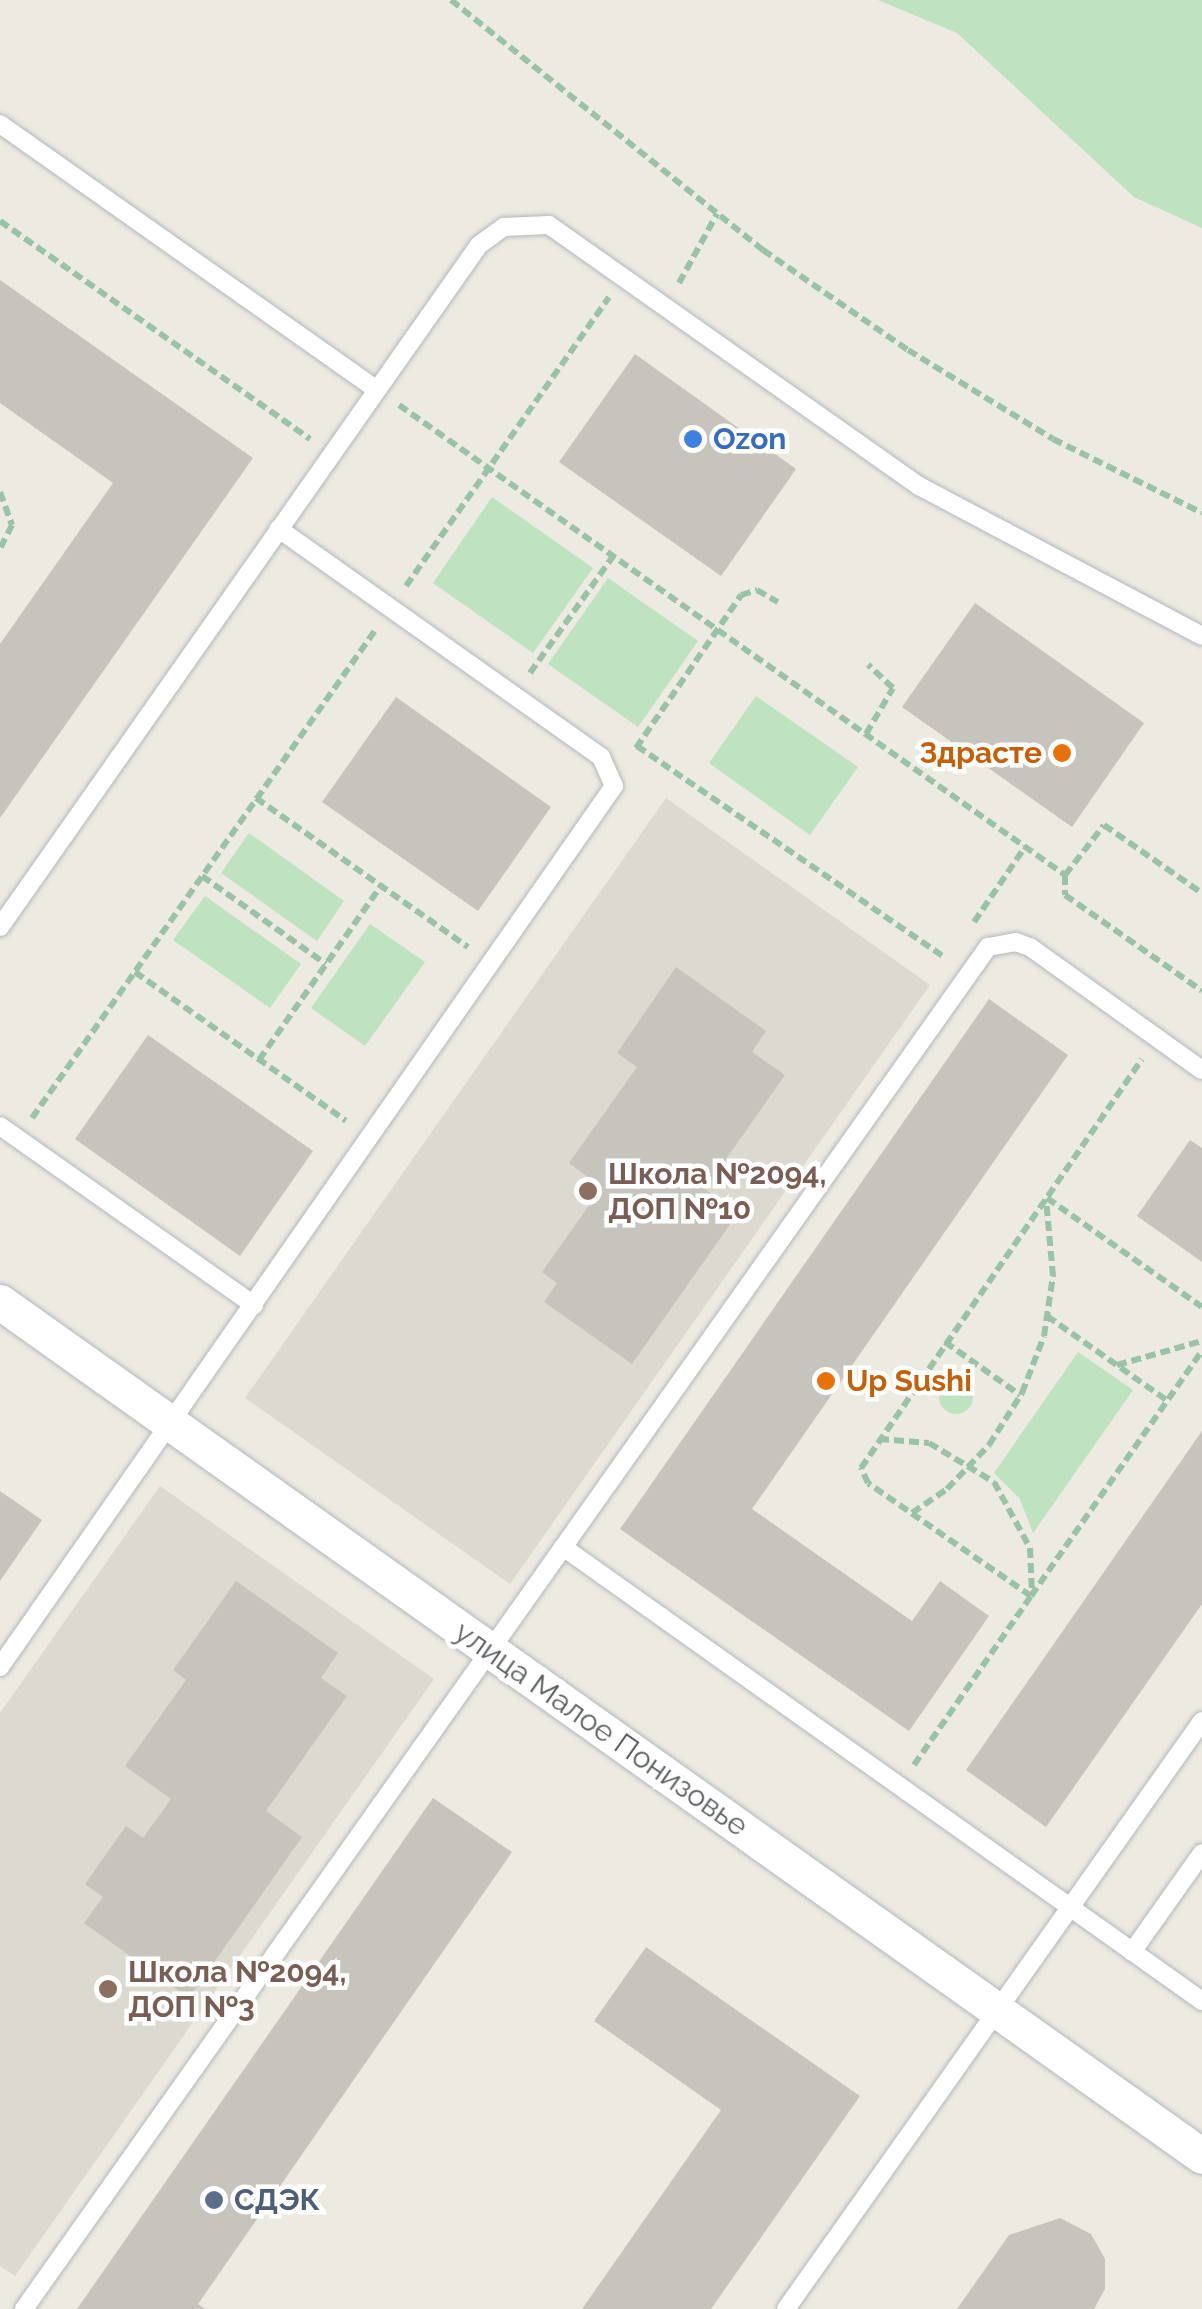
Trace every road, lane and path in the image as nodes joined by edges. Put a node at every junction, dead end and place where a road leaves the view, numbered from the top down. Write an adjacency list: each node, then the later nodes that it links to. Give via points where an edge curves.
1 (451, 0): 3 (path)
2 (0, 124): 7 (lane)
3 (717, 214): 6 (path); 11 (path, via 908,350 1036,429)
4 (0, 221): 8 (path)
5 (623, 277): 6 (lane); 7 (lane, via 549,225 504,227 480,245); 9 (path)
6 (666, 307): 18 (lane, via 919,486)
7 (378, 390): 8 (lane); 9 (path)
8 (332, 455): 12 (lane)
9 (488, 468): 14 (path); 16 (path)
10 (0, 492): 13 (path, via 12,524)
11 (1202, 513)
12 (279, 530): 16 (lane); 30 (lane)
13 (0, 550)
14 (612, 556): 17 (path); 20 (path)
15 (778, 602): 17 (path, via 746,590)
16 (390, 608): 20 (lane); 24 (path)
17 (718, 630): 21 (path); 22 (path)
18 (1202, 636)
19 (868, 665): 21 (path, via 893,688)
20 (514, 696): 23 (lane, via 601,757)
21 (866, 734): 25 (path)
22 (638, 746): 23 (path); 33 (path)
23 (616, 778): 35 (lane, via 611,796)
24 (256, 798): 27 (path); 28 (path)
25 (1025, 847): 26 (path); 31 (path)
26 (1064, 874): 29 (path, via 1104,825); 38 (path, via 1065,895)
27 (202, 876): 34 (path); 36 (path)
28 (382, 886): 34 (path); 35 (path)
29 (1202, 893)
30 (0, 927)
31 (970, 928)
32 (959, 944): 33 (path)
33 (948, 960): 37 (path)
34 (326, 964): 39 (path)
35 (493, 964): 44 (lane)
36 (134, 972): 39 (path); 43 (path)
37 (968, 974): 40 (lane, via 988,947 1016,942); 60 (lane)
38 (1202, 991)
39 (259, 1060): 44 (path)
40 (1202, 1070)
41 (1120, 1091): 45 (path)
42 (0, 1126): 43 (lane)
43 (18, 1138): 47 (lane)
44 (370, 1138): 47 (lane)
45 (1046, 1197): 48 (path); 49 (path, via 1053,1276); 50 (path)
46 (0, 1302): 56 (street, улица Малое Понизовье)
47 (254, 1305): 56 (lane)
48 (1202, 1307)
49 (1047, 1316): 53 (path); 54 (path)
50 (945, 1342): 54 (path); 57 (path)
51 (1202, 1342): 53 (path)
52 (1202, 1351): 55 (path)
53 (1117, 1365): 55 (path)
54 (1020, 1395): 58 (path)
55 (1168, 1401): 61 (path)
56 (170, 1423): 62 (street, улица Малое Понизовье); 63 (lane)
57 (878, 1439): 58 (path, via 930,1443); 59 (path, via 864,1459 863,1476)
58 (971, 1464): 59 (path); 61 (path, via 1016,1513 1030,1548)
59 (912, 1513): 61 (path)
60 (563, 1547): 62 (lane); 67 (lane)
61 (1031, 1596): 65 (path)
62 (490, 1650): 70 (street, улица Малое Понизовье); 72 (lane)
63 (0, 1666)
64 (1202, 1721): 67 (lane)
65 (929, 1744)
66 (1202, 1853): 68 (lane)
67 (1070, 1908): 68 (lane); 70 (lane)
68 (1132, 1952): 69 (lane)
69 (1202, 2001)
70 (997, 2011): 71 (street, улица Малое Понизовье); 73 (lane)
71 (1202, 2156)
72 (24, 2309)
73 (786, 2309)

